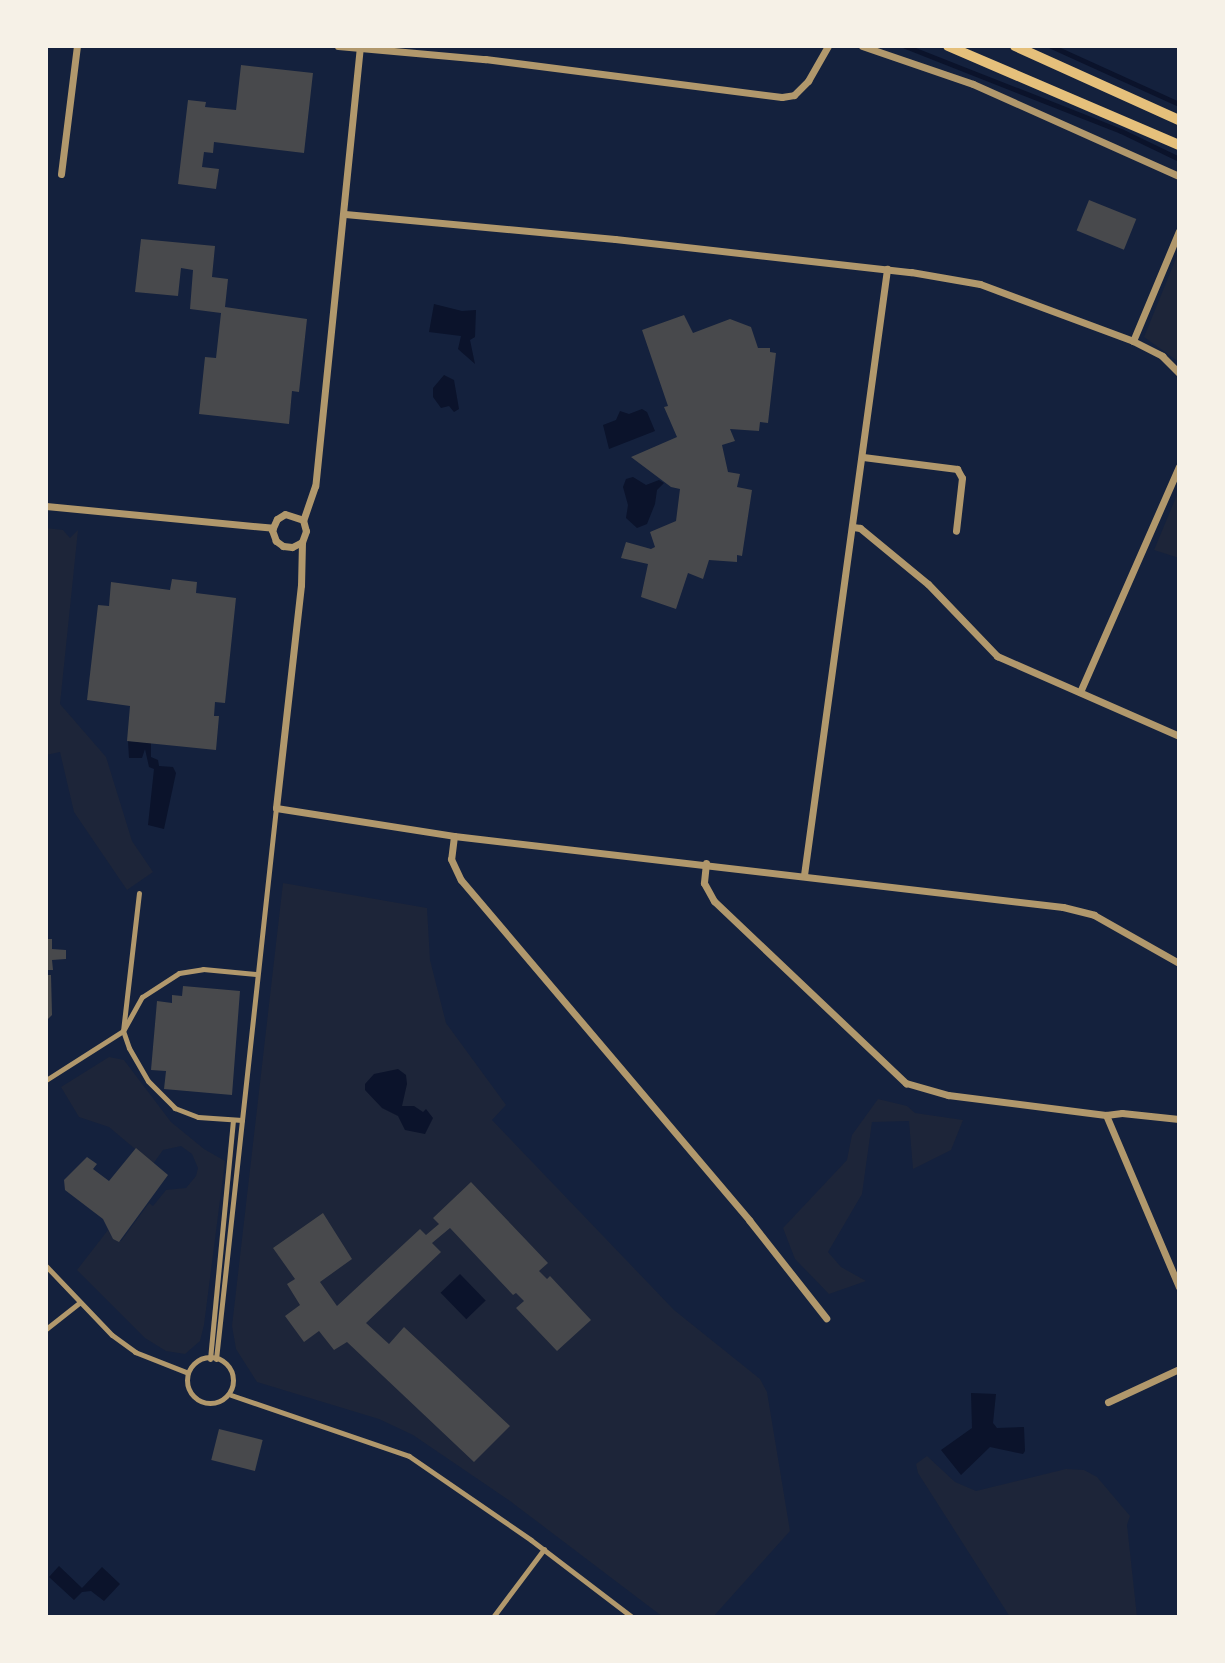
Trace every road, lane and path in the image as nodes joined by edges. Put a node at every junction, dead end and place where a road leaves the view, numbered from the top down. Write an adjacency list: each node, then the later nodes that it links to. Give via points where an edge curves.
1 (77, 46): 10 (street)
2 (338, 46): 7 (street)
3 (828, 46): 7 (street, via 808,81 794,95 782,97)
4 (862, 46): 11 (street, via 973,84)
5 (948, 46): 9 (main road)
6 (1015, 46): 8 (main road)
7 (360, 47): 12 (street)
8 (1179, 120)
9 (1179, 145)
10 (61, 174)
11 (1179, 176)
12 (345, 214): 14 (street); 20 (street, via 315,486)
13 (1179, 231): 15 (street)
14 (887, 269): 15 (street, via 980,284); 17 (street)
15 (1133, 341): 16 (street, via 1162,356)
16 (1179, 373)
17 (863, 457): 21 (street); 23 (street, via 957,469 962,478)
18 (1179, 467): 25 (street)
19 (46, 506): 22 (street)
20 (303, 520): 22 (street, via 285,514); 24 (street)
21 (853, 527): 25 (street, via 928,584 997,656); 30 (street)
22 (273, 528): 24 (street, via 280,545)
23 (956, 531)
24 (302, 542): 27 (street)
25 (1080, 692): 26 (street)
26 (1179, 736)
27 (276, 808): 28 (street); 33 (street)
28 (454, 836): 29 (street); 43 (street, via 451,859 461,880)
29 (706, 863): 30 (street); 36 (street, via 704,883 714,901 906,1083 948,1095)
30 (804, 875): 32 (street, via 1063,907 1094,915)
31 (139, 893): 34 (street)
32 (1179, 962)
33 (256, 974): 34 (street, via 203,969 179,973 142,997); 39 (street)
34 (123, 1031): 35 (street); 38 (street, via 148,1081 166,1101 198,1117)
35 (46, 1080)
36 (1106, 1115): 37 (street); 41 (street)
37 (1179, 1119)
38 (233, 1120): 39 (street); 45 (street)
39 (242, 1120): 45 (street)
40 (46, 1266): 42 (street)
41 (1179, 1287)
42 (79, 1303): 44 (street); 47 (street, via 135,1352)
43 (826, 1318)
44 (46, 1329)
45 (213, 1359): 47 (street, via 196,1361); 48 (street, via 232,1374)
46 (1179, 1369): 49 (street)
47 (186, 1372): 48 (street, via 197,1396 219,1401)
48 (231, 1395): 50 (street, via 409,1456)
49 (1108, 1402)
50 (544, 1549): 51 (street); 52 (street)
51 (493, 1617)
52 (632, 1617)

